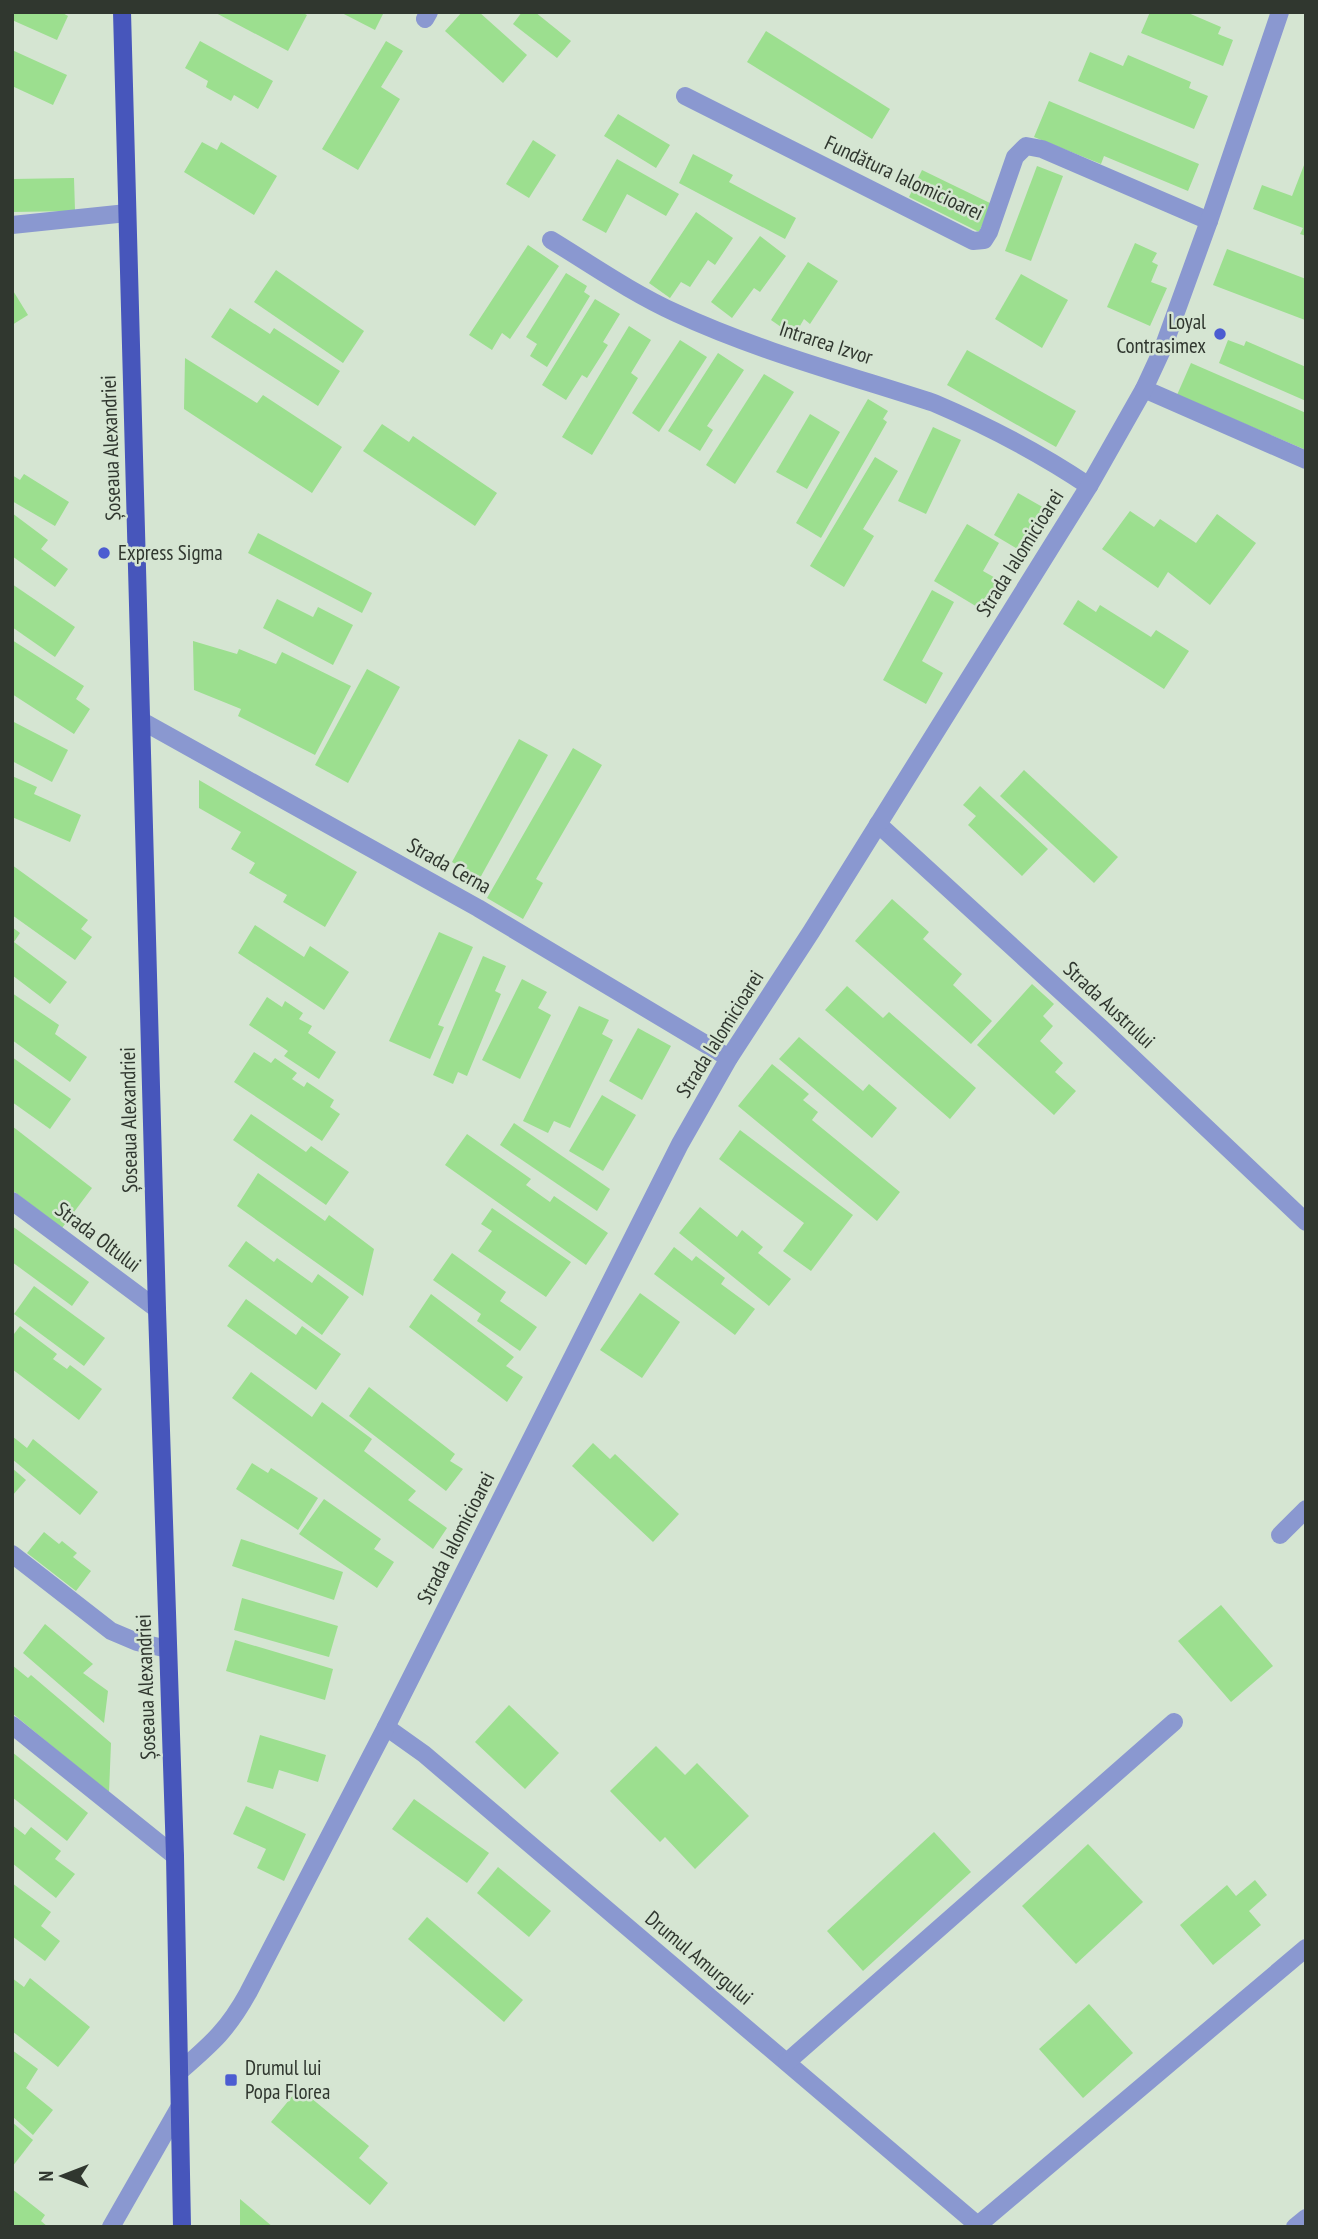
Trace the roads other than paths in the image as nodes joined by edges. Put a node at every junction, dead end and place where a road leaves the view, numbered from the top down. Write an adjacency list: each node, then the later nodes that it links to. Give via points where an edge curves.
1 (122, 12): 4 (main road, Șoseaua Alexandriei)
2 (1280, 12): 5 (street, Strada Ialomicioarei)
3 (685, 96): 5 (street, Fundătura Ialomicioarei, via 973,241 984,240 989,232 1015,157 1026,146)
4 (127, 213): 6 (street); 11 (main road, Șoseaua Alexandriei)
5 (1209, 221): 8 (street, Strada Ialomicioarei)
6 (12, 225)
7 (551, 240): 10 (street, Intrarea Izvor, via 675,312 934,403 1047,458)
8 (1144, 389): 9 (street); 10 (street, Strada Ialomicioarei)
9 (1306, 460)
10 (1089, 486): 12 (street, Strada Ialomicioarei)
11 (142, 721): 13 (street, Strada Cerna, via 478,908); 16 (main road, Șoseaua Alexandriei)
12 (878, 824): 13 (street, Strada Ialomicioarei); 15 (street, Strada Austrului)
13 (729, 1058): 23 (street, Strada Ialomicioarei, via 680,1144)
14 (12, 1201): 16 (street, Strada Oltului)
15 (1306, 1222)
16 (157, 1309): 20 (main road, Șoseaua Alexandriei)
17 (1306, 1508): 18 (street)
18 (1280, 1535)
19 (12, 1554): 20 (street, via 111,1630)
20 (168, 1649): 24 (main road, Șoseaua Alexandriei)
21 (1174, 1722): 26 (street)
22 (12, 1725): 24 (street)
23 (386, 1727): 26 (street, Drumul Amurgului, via 424,1754); 27 (street, Strada Ialomicioarei, via 235,2015 218,2038)
24 (174, 1856): 27 (main road, Șoseaua Alexandriei)
25 (1306, 1948): 30 (street)
26 (787, 2062): 30 (street, Drumul Amurgului)
27 (179, 2072): 28 (main road, Șoseaua Alexandriei)
28 (179, 2108): 31 (street); 32 (main road, Șoseaua Alexandriei)
29 (1306, 2218): 33 (street)
30 (979, 2226)
31 (111, 2227)
32 (182, 2227)
33 (1295, 2227)

